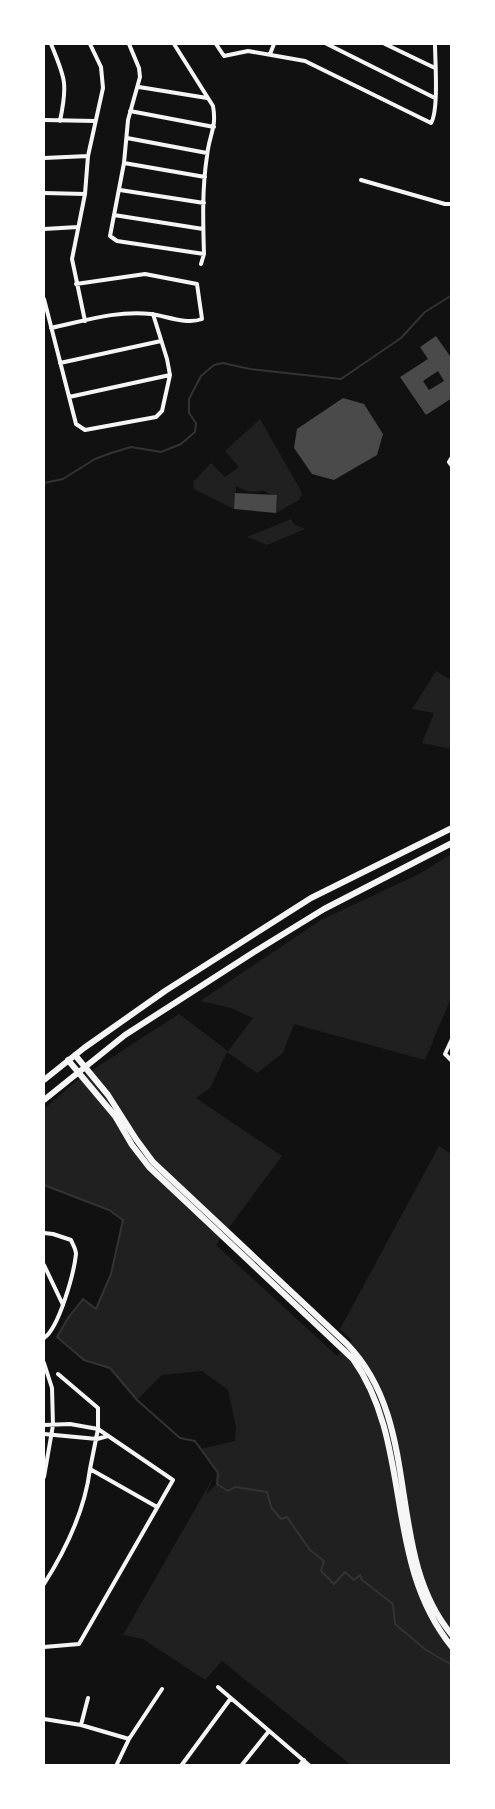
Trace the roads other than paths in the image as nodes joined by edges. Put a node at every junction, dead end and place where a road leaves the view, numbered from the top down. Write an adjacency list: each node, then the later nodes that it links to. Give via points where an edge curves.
1 (51, 44): 19 (street, via 65,86)
2 (90, 44): 20 (street, via 103,78)
3 (129, 44): 14 (street, via 139,68)
4 (174, 44): 15 (street)
5 (216, 44): 11 (street, via 224,56)
6 (244, 44): 11 (street)
7 (274, 44): 12 (street)
8 (327, 44): 16 (street)
9 (385, 44): 13 (street)
10 (435, 44): 13 (street)
11 (248, 51): 12 (street)
12 (270, 54): 16 (street, via 304,61 431,123)
13 (436, 69): 16 (street)
14 (139, 87): 15 (street); 17 (street)
15 (207, 98): 21 (street, via 213,106)
16 (435, 98)
17 (130, 111): 21 (street); 22 (street)
18 (44, 120): 19 (street)
19 (60, 121): 20 (street)
20 (95, 121): 24 (street)
21 (214, 127): 23 (street)
22 (127, 138): 23 (street); 26 (street)
23 (207, 153): 27 (street)
24 (88, 156): 25 (street); 31 (street)
25 (44, 158)
26 (124, 163): 27 (street); 29 (street)
27 (205, 177): 32 (street)
28 (361, 180): 33 (street)
29 (120, 190): 32 (street); 34 (street)
30 (44, 193): 31 (street)
31 (85, 194): 35 (street)
32 (204, 203): 37 (street)
33 (452, 204)
34 (114, 214): 37 (street); 38 (street, via 111,238)
35 (78, 226): 36 (street); 40 (street, via 72,259)
36 (44, 229)
37 (203, 229): 38 (street)
38 (204, 254): 39 (street)
39 (201, 264)
40 (76, 284): 42 (street, via 145,274 197,284 202,319); 43 (street)
41 (44, 300): 44 (street)
42 (153, 314): 43 (street, via 129,312); 45 (street)
43 (85, 321): 44 (street)
44 (51, 328): 46 (street)
45 (161, 340): 46 (street); 47 (street)
46 (60, 363): 48 (street)
47 (170, 375): 48 (street); 48 (street, via 162,411 156,417 86,430 76,424)
48 (69, 397)
49 (452, 457): 50 (street)
50 (452, 466)
51 (452, 828): 53 (main road)
52 (452, 843): 54 (main road)
53 (400, 853): 54 (main road); 56 (main road, via 311,898 165,991)
54 (407, 866): 59 (main road, via 303,922 125,1035)
55 (452, 1039): 58 (street, via 445,1054)
56 (75, 1055): 57 (main road); 59 (main road)
57 (68, 1060): 60 (main road); 61 (main road)
58 (452, 1061)
59 (85, 1066): 60 (main road); 63 (main road, via 153,1162)
60 (78, 1071): 62 (main road); 63 (main road, via 149,1167)
61 (44, 1080)
62 (44, 1100)
63 (213, 1221): 80 (main road, via 371,1374 390,1420)
64 (44, 1233): 66 (street, via 71,1240 76,1251)
65 (44, 1265): 66 (street)
66 (63, 1306): 67 (street)
67 (44, 1338)
68 (44, 1363): 71 (street, via 52,1388)
69 (58, 1374): 72 (street, via 98,1408)
70 (44, 1425): 71 (street)
71 (53, 1425): 72 (street); 74 (street)
72 (98, 1429): 75 (street); 76 (street)
73 (44, 1434): 74 (street)
74 (52, 1435): 76 (street); 78 (street)
75 (108, 1436): 76 (street); 79 (street, via 173,1480)
76 (96, 1439): 77 (street)
77 (90, 1469): 79 (street); 81 (street, via 79,1512)
78 (44, 1477)
79 (157, 1506): 83 (street, via 79,1644)
80 (412, 1558): 82 (main road, via 433,1606); 84 (main road, via 414,1577 426,1606)
81 (44, 1584)
82 (452, 1635)
83 (44, 1647)
84 (452, 1647)
85 (218, 1687): 88 (street)
86 (162, 1689): 92 (street)
87 (87, 1698): 90 (street)
88 (231, 1698): 91 (street); 95 (street)
89 (44, 1719): 90 (street)
90 (81, 1725): 92 (street)
91 (269, 1731): 93 (street); 96 (street)
92 (129, 1739): 94 (street)
93 (304, 1760): 97 (street); 98 (street)
94 (116, 1766)
95 (181, 1766)
96 (241, 1766)
97 (299, 1766)
98 (310, 1766)

